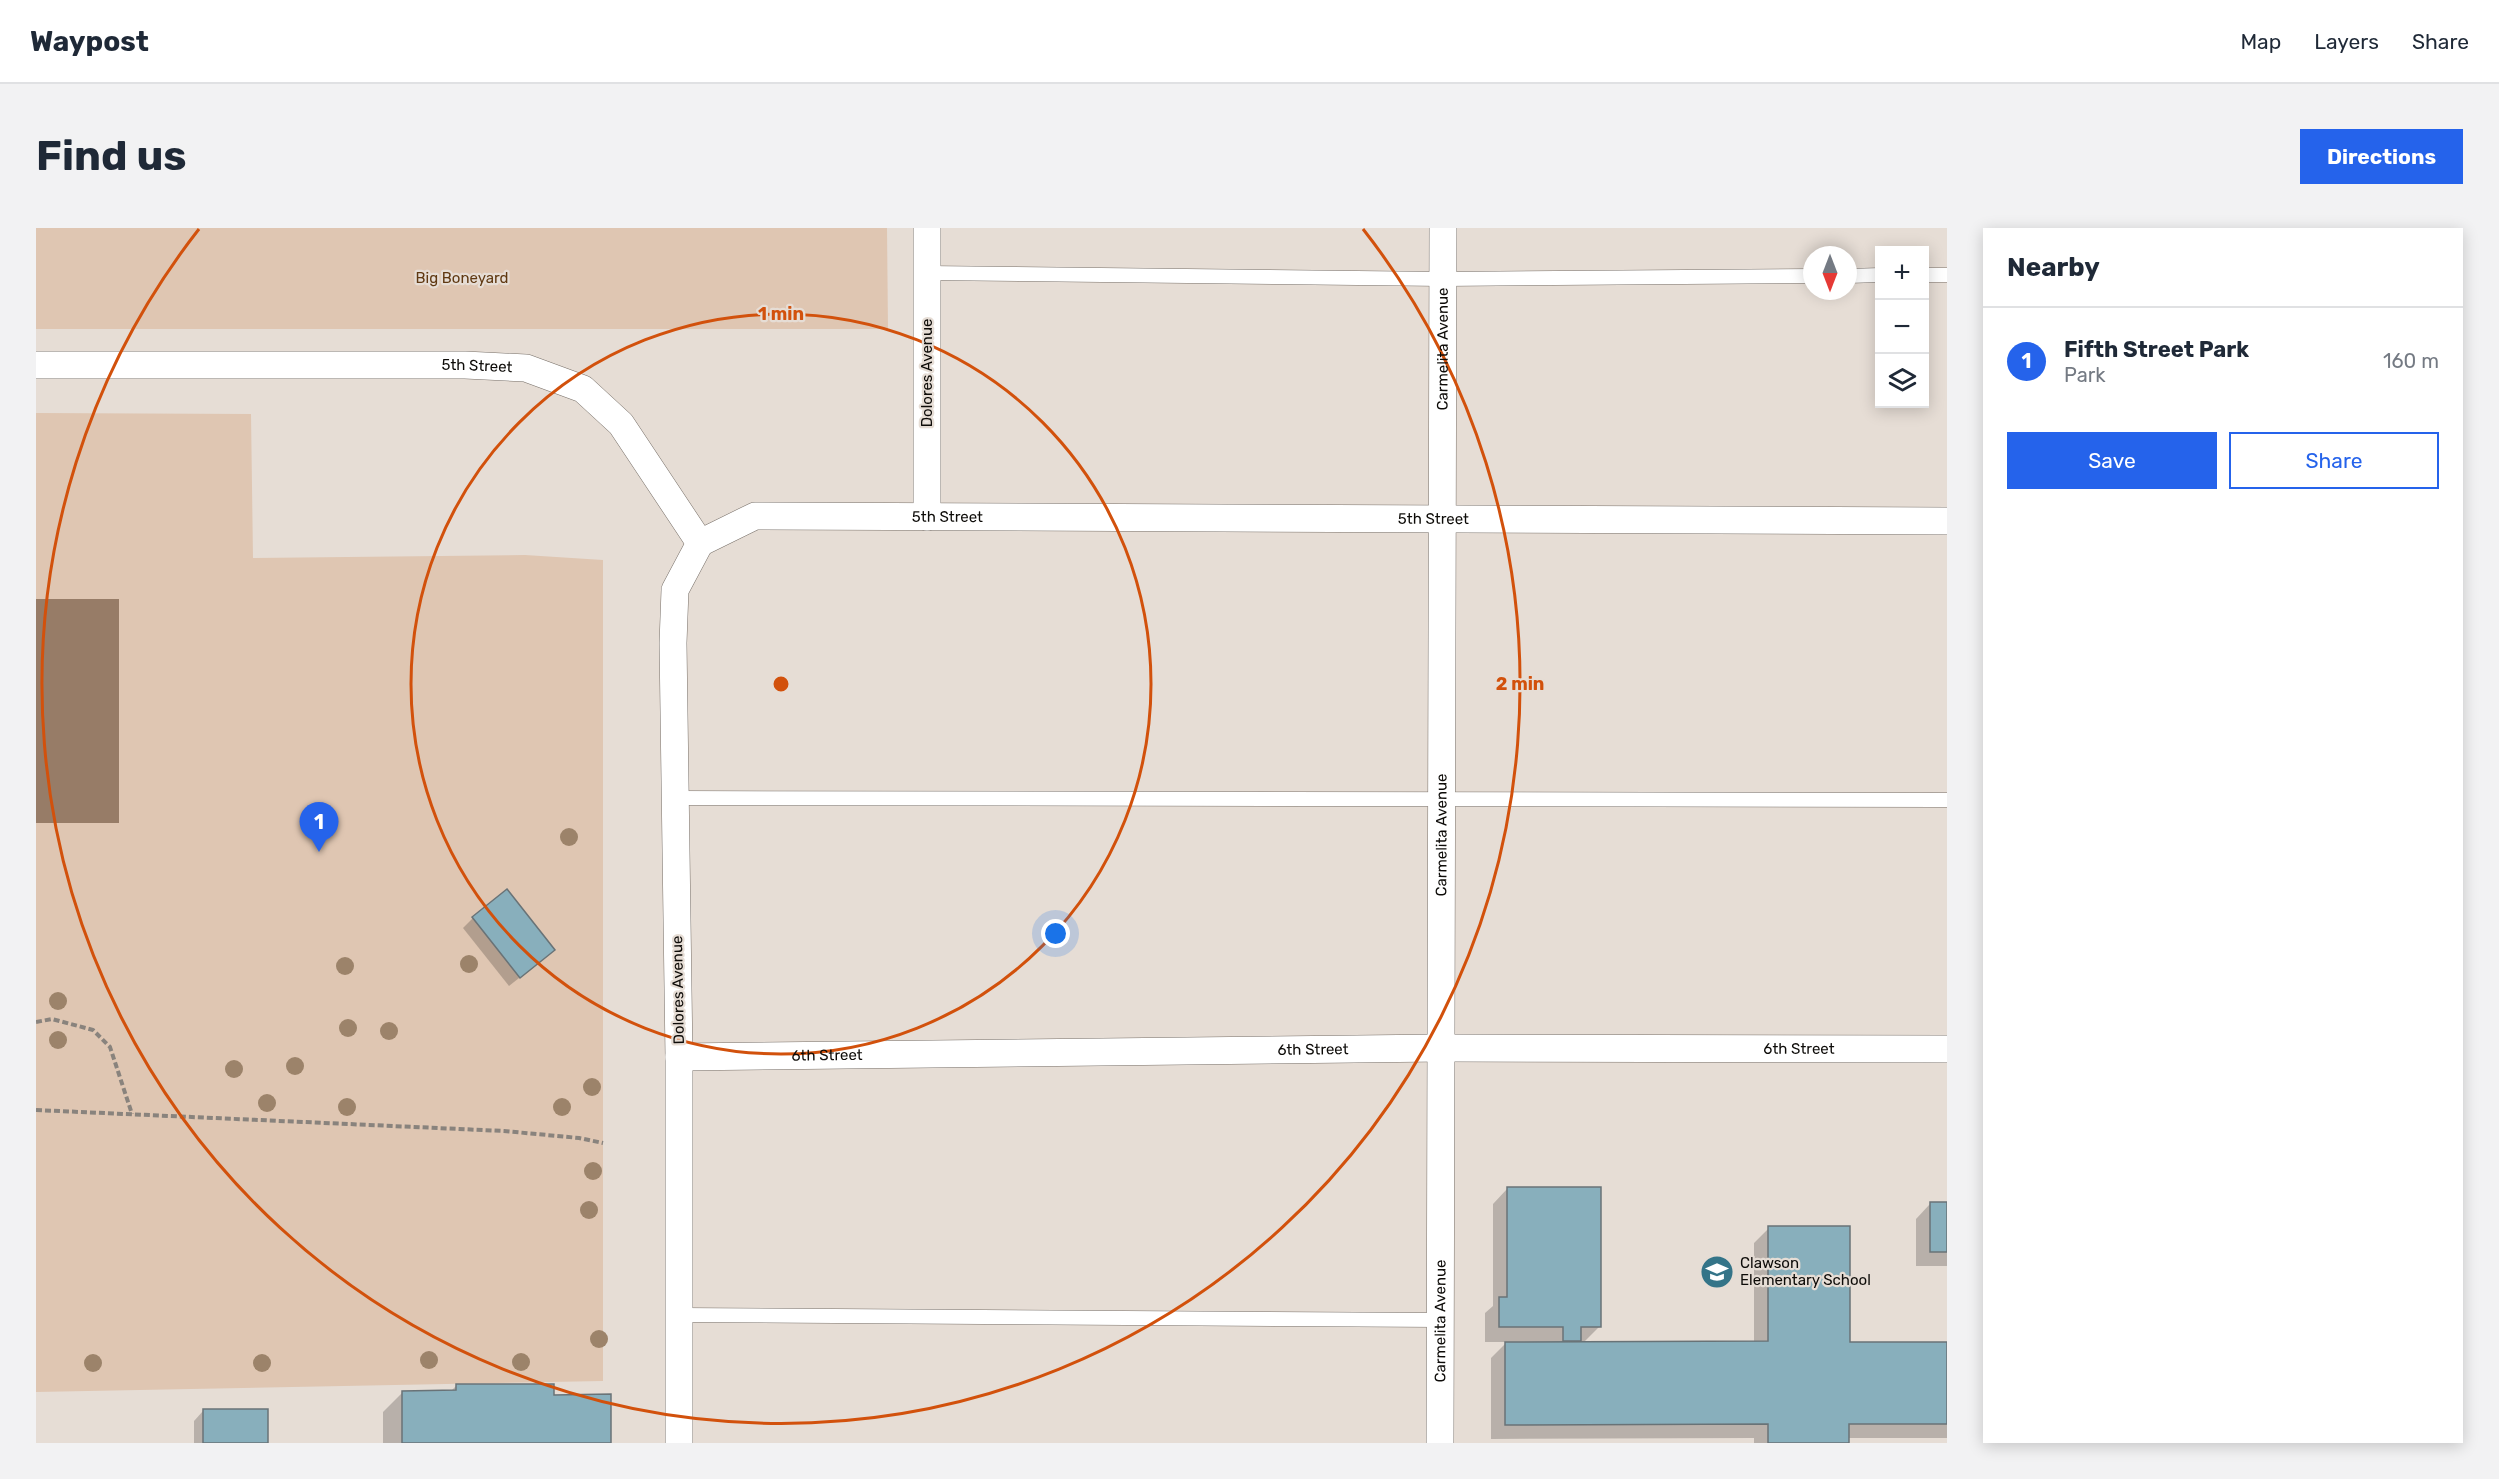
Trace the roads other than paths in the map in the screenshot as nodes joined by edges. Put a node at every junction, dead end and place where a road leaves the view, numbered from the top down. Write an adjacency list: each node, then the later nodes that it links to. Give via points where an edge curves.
1 (927, 228): 3 (street, Dolores Avenue)
2 (1443, 228): 9 (street, Carmelita Avenue)
3 (927, 273): 9 (lane); 11 (street, Dolores Avenue)
4 (1929, 275): 5 (lane)
5 (1947, 275)
6 (1803, 276): 9 (lane)
7 (1857, 276): 8 (lane)
8 (1875, 276)
9 (1443, 279): 12 (street, Carmelita Avenue)
10 (36, 366): 14 (street, 5th Street, via 526,368 583,389 621,424)
11 (927, 517): 12 (street, 5th Street); 14 (street, 5th Street, via 755,516)
12 (1442, 519): 13 (street, 5th Street); 16 (street, Carmelita Avenue)
13 (1947, 520)
14 (700, 543): 15 (street, Dolores Avenue, via 675,590)
15 (675, 798): 16 (lane); 20 (street, Dolores Avenue)
16 (1442, 798): 17 (lane); 18 (street, Carmelita Avenue)
17 (1947, 800)
18 (1441, 1048): 19 (street, 6th Street); 20 (street, 6th Street); 22 (street, Carmelita Avenue)
19 (1947, 1049)
20 (680, 1057): 21 (street, Dolores Avenue)
21 (679, 1315): 22 (lane); 23 (street, Dolores Avenue)
22 (1441, 1320): 24 (street, Carmelita Avenue)
23 (679, 1443)
24 (1440, 1443)

